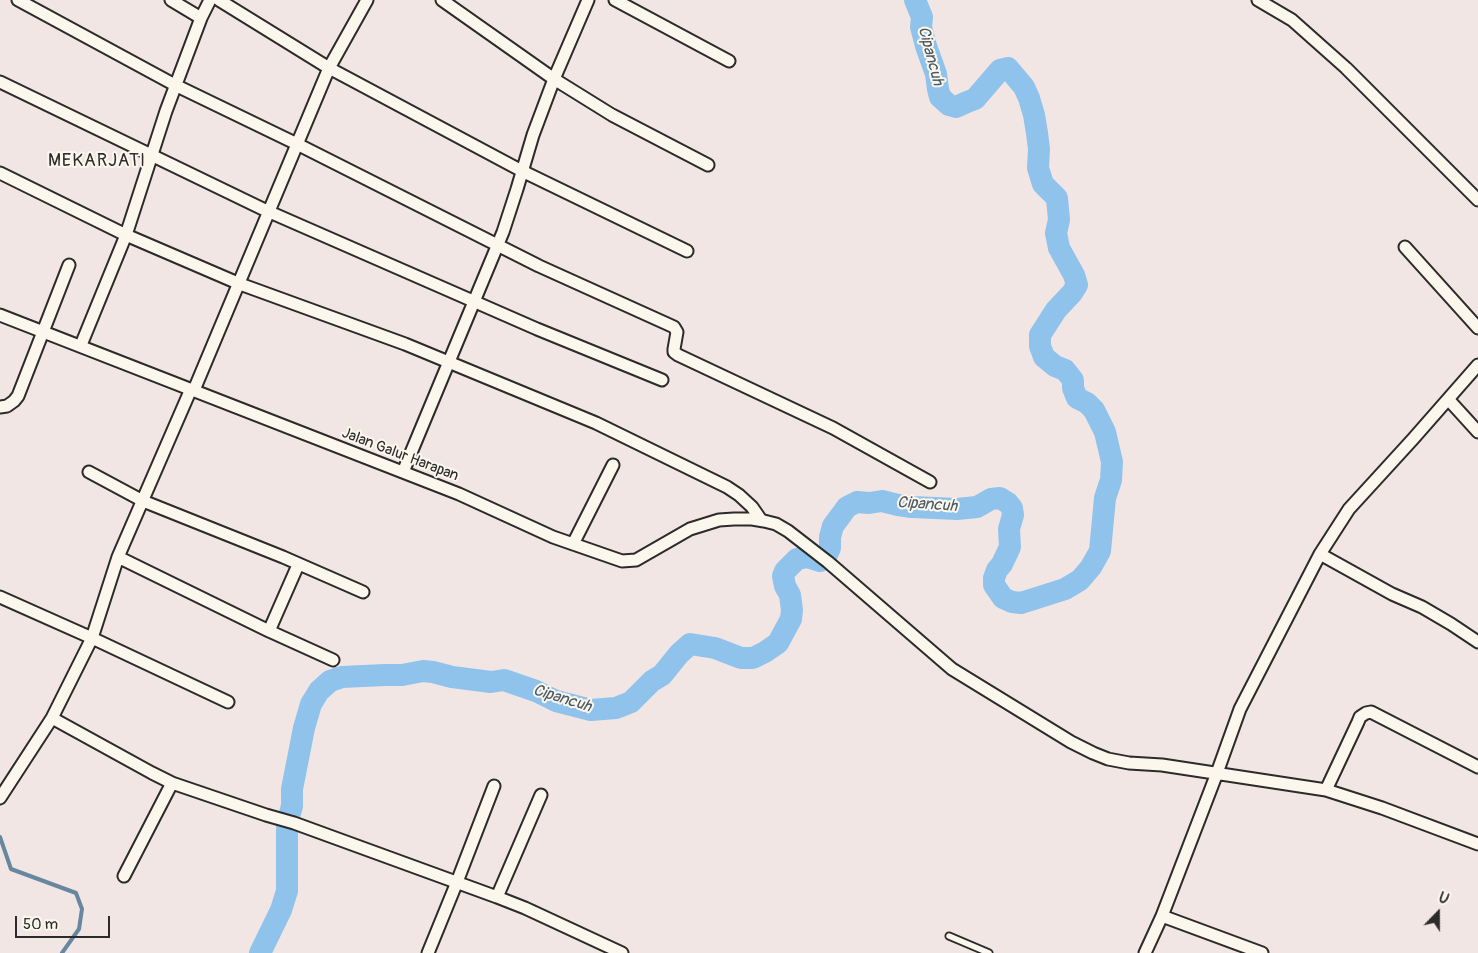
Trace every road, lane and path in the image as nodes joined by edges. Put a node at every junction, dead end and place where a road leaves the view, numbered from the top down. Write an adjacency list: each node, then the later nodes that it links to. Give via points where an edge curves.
1 (18, 0): 15 (street)
2 (171, 0): 10 (street)
3 (210, 0): 10 (street)
4 (219, 0): 12 (street)
5 (366, 0): 12 (street)
6 (442, 0): 13 (street)
7 (588, 0): 13 (street)
8 (615, 0): 11 (street)
9 (1258, 0): 21 (street, via 1292,20 1346,68)
10 (201, 18): 15 (street)
11 (729, 61)
12 (330, 68): 16 (street); 19 (street)
13 (554, 79): 18 (street, via 626,123); 19 (street)
14 (0, 82): 17 (street)
15 (175, 86): 16 (street); 17 (street)
16 (297, 144): 22 (street); 24 (street)
17 (152, 154): 22 (street); 23 (street)
18 (708, 165)
19 (522, 171): 24 (street); 26 (street)
20 (0, 174): 23 (street)
21 (1478, 200)
22 (270, 211): 28 (street); 29 (street)
23 (126, 235): 28 (street); 33 (street)
24 (497, 245): 29 (street); 44 (street, via 674,327 677,332 674,352 678,356 833,428)
25 (1405, 248): 31 (street)
26 (687, 251)
27 (69, 265): 32 (street)
28 (240, 284): 34 (street); 37 (street)
29 (474, 301): 34 (street); 36 (street)
30 (0, 314): 32 (street, Jalan Galur Harapan)
31 (1478, 328)
32 (44, 332): 33 (street, Jalan Galur Harapan); 39 (street, via 18,396 7,406)
33 (81, 345): 37 (street, Jalan Galur Harapan)
34 (450, 362): 43 (street); 46 (street, via 596,423 727,487)
35 (1478, 365): 38 (street)
36 (662, 380)
37 (193, 390): 43 (street, Jalan Galur Harapan); 45 (street)
38 (1448, 399): 40 (street); 48 (street, via 1349,509)
39 (0, 407)
40 (1478, 432)
41 (613, 465): 47 (street)
42 (89, 472): 45 (street)
43 (402, 472): 47 (street, Jalan Galur Harapan)
44 (930, 482)
45 (143, 501): 49 (street); 50 (street)
46 (761, 520): 47 (street, Jalan Galur Harapan, via 734,518 705,524 630,561); 60 (street, Jalan Galur Harapan, via 788,530 952,670 1071,742 1108,759)
47 (573, 544)
48 (1320, 554): 55 (street, via 1422,607); 60 (street, via 1240,709)
49 (118, 557): 53 (street); 54 (street)
50 (298, 565): 51 (street); 53 (street)
51 (363, 592)
52 (0, 598): 54 (street)
53 (269, 631): 56 (street)
54 (92, 638): 57 (street); 58 (street)
55 (1478, 642)
56 (333, 660)
57 (228, 702)
58 (52, 718): 61 (street); 65 (street)
59 (1478, 767): 63 (street, via 1366,712 1360,717)
60 (1217, 773): 63 (street, Jalan Galur Harapan); 70 (street)
61 (172, 783): 67 (street); 68 (street)
62 (494, 786): 68 (street)
63 (1326, 790): 66 (street, Jalan Galur Harapan)
64 (540, 795): 69 (street)
65 (0, 798)
66 (1478, 844)
67 (124, 876)
68 (457, 882): 69 (street); 72 (street)
69 (497, 897): 73 (street)
70 (1162, 916): 75 (street); 76 (street)
71 (948, 936): 74 (lane)
72 (428, 953)
73 (622, 953)
74 (989, 953)
75 (1145, 953)
76 (1262, 953)

